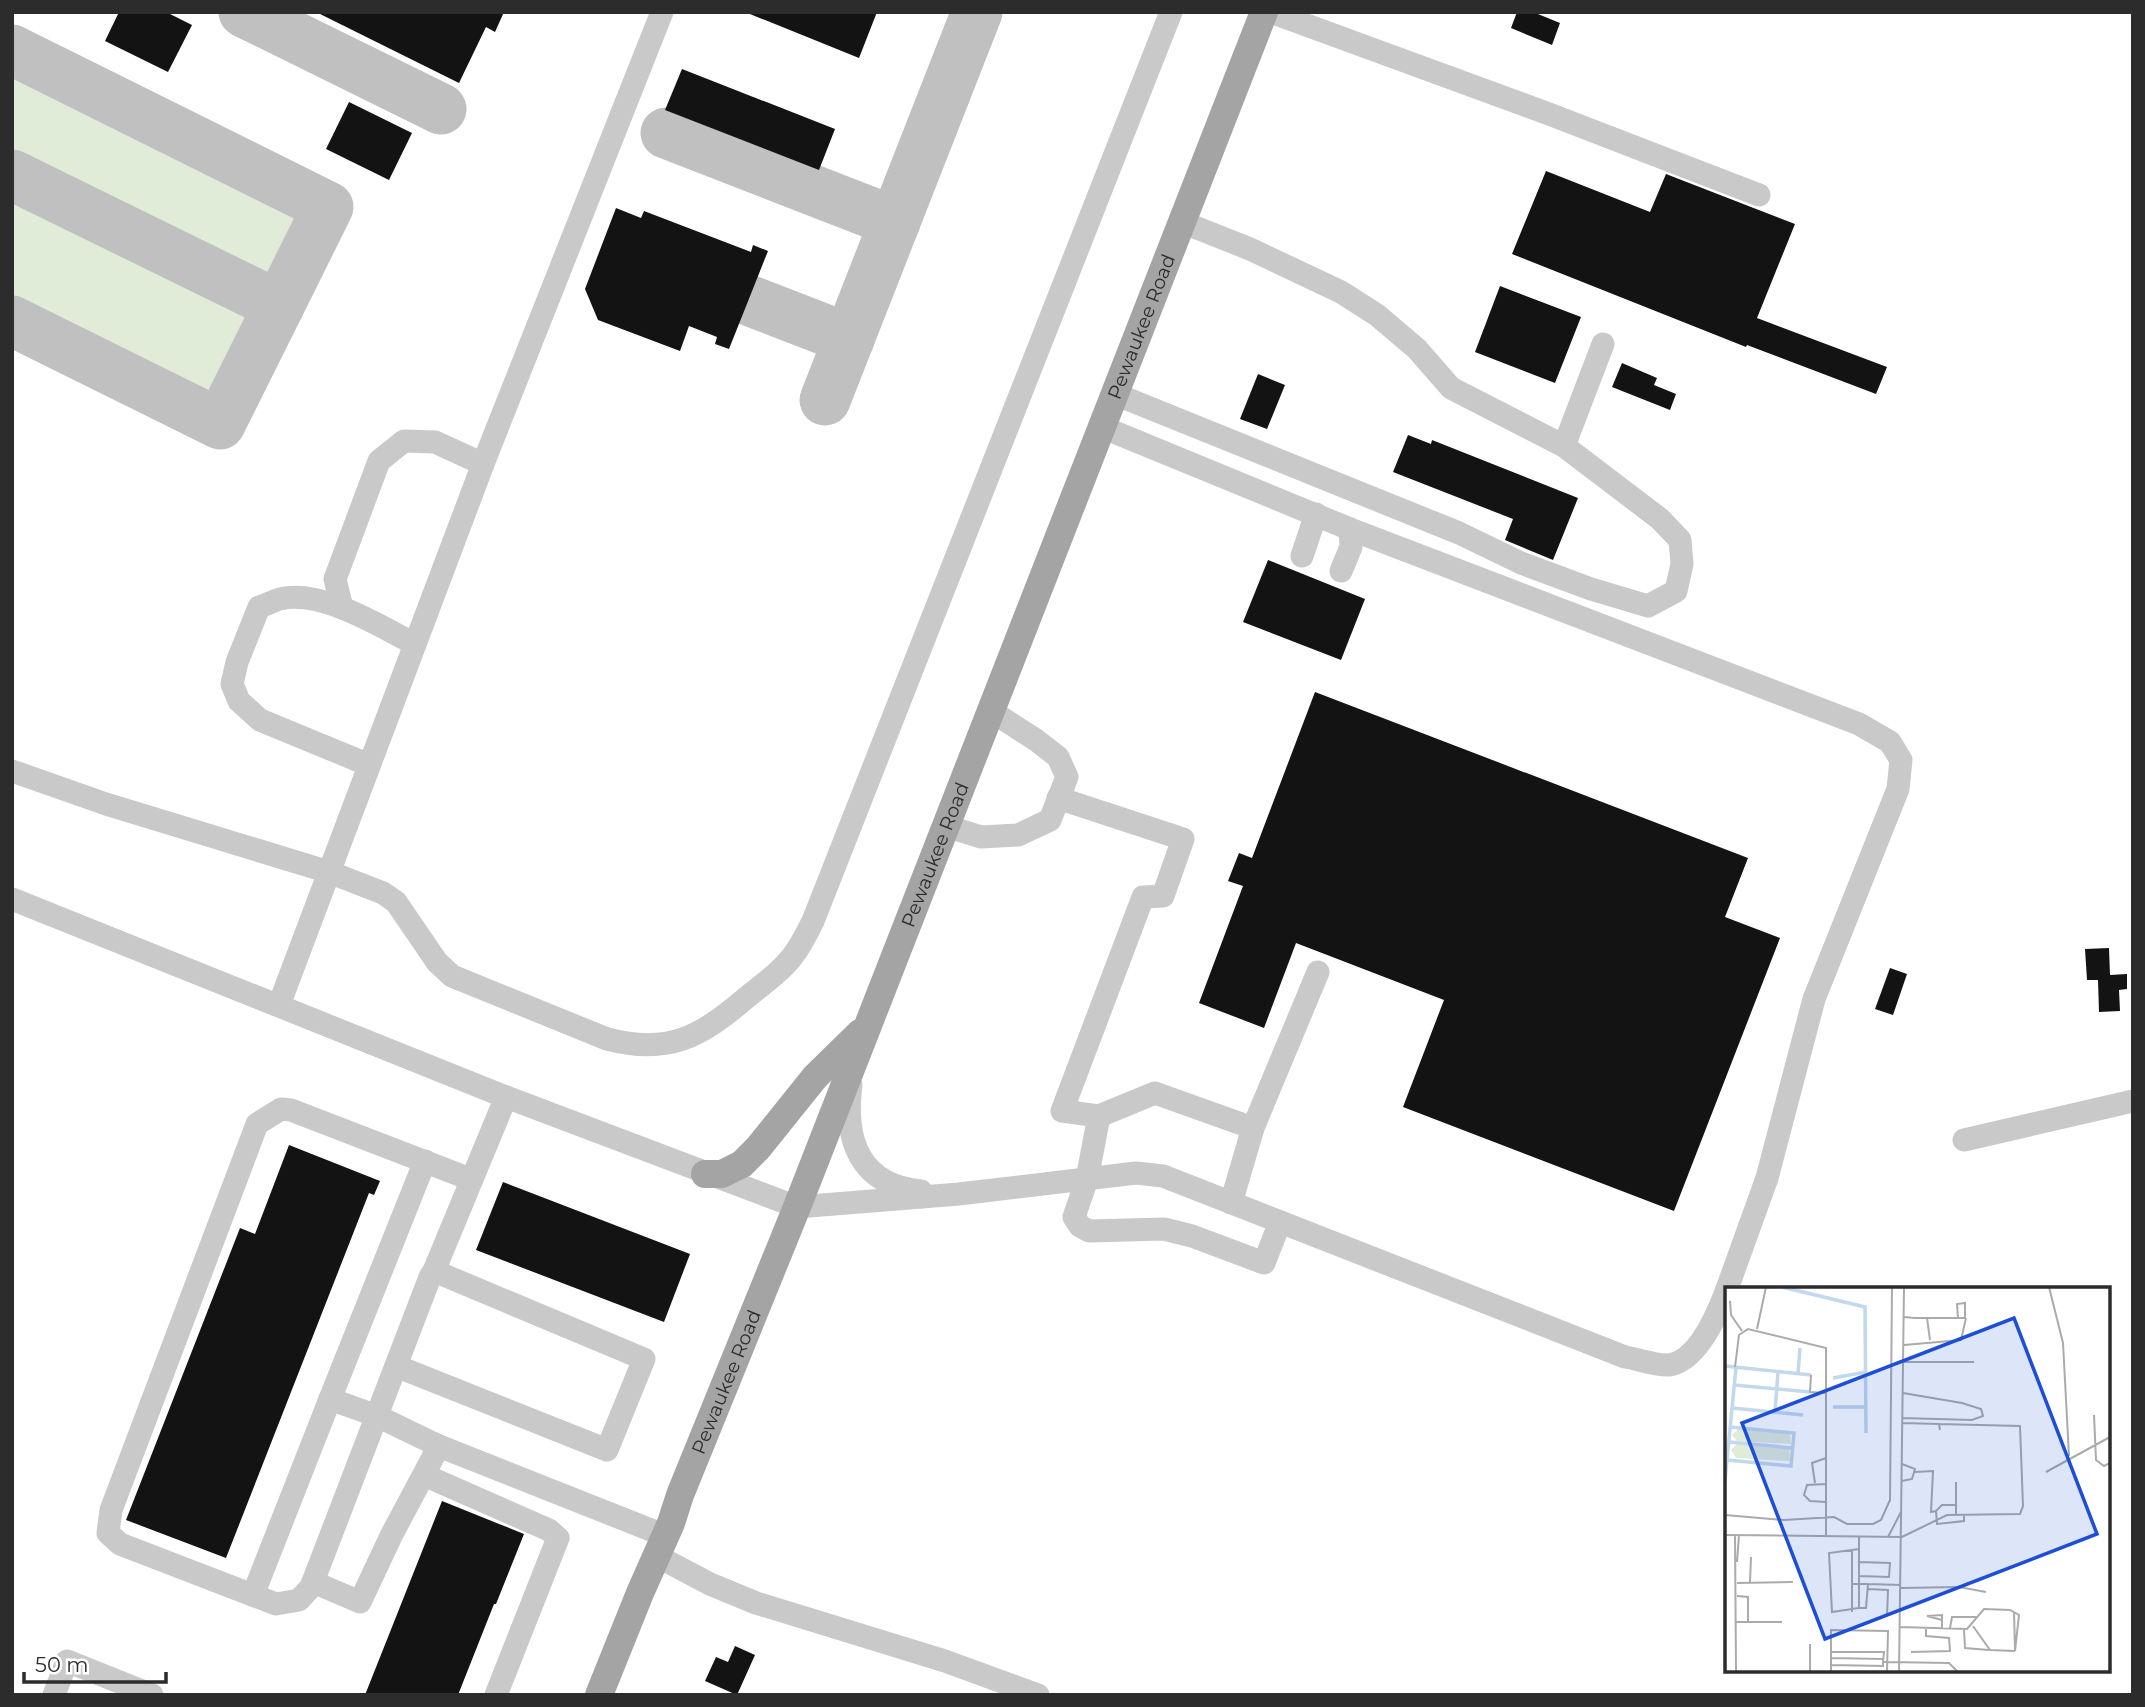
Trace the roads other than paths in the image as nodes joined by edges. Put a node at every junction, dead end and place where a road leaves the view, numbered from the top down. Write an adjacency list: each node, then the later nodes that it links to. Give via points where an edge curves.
1 (1171, 12): 23 (street, via 813,921 796,952 736,1007 697,1034 674,1042 631,1045 452,976 437,962 396,902)
2 (1264, 12): 6 (main road, Pewaukee Road)
3 (1271, 12): 5 (street)
4 (654, 15): 11 (street)
5 (1759, 195)
6 (1182, 222): 8 (main road, Pewaukee Road); 10 (street, via 1341,292 1417,349 1451,388)
7 (1603, 344): 10 (street)
8 (1115, 394): 9 (main road, Pewaukee Road); 10 (street, via 1591,589 1648,606 1676,591 1682,564 1679,540 1660,519)
9 (1102, 427): 12 (street); 18 (main road, Pewaukee Road)
10 (1564, 446)
11 (483, 464): 16 (street, via 435,442 404,441 379,461 335,579); 17 (street)
12 (1316, 514): 13 (street); 14 (street)
13 (1350, 529): 15 (street, via 1351,547); 42 (street, via 1859,724 1890,742 1901,760 1898,789 1814,999 1767,1178)
14 (1302, 555)
15 (1341, 571)
16 (342, 607): 17 (street); 19 (street, via 282,599 259,607 232,684 239,701 260,720)
17 (415, 645): 19 (street)
18 (991, 711): 21 (street, via 1058,757 1067,777); 22 (main road, Pewaukee Road)
19 (369, 765): 23 (street)
20 (12, 771): 23 (street)
21 (1058, 798): 22 (street, via 1049,820 1018,835 981,836); 30 (street, via 1183,839 1163,896 1143,897 1062,1111)
22 (946, 825): 27 (main road, Pewaukee Road)
23 (329, 872): 26 (street)
24 (12, 899): 26 (street)
25 (1318, 972): 31 (street)
26 (279, 1005): 28 (street)
27 (863, 1038): 34 (main road, via 815,1077 741,1164 722,1174); 37 (street, via 848,1111 852,1140 862,1161 882,1180 903,1189); 39 (main road, Pewaukee Road)
28 (506, 1097): 34 (street); 35 (street)
29 (2133, 1101): 32 (street)
30 (1099, 1116): 31 (street, via 1155,1093); 36 (street)
31 (1253, 1128): 38 (street)
32 (1964, 1140)
33 (425, 1161): 35 (street); 45 (street); 51 (street, via 291,1110 281,1109 257,1124 111,1510 108,1533 120,1544)
34 (705, 1174): 39 (street)
35 (470, 1179): 41 (street)
36 (1087, 1179): 37 (street); 38 (street, via 1136,1173 1163,1176); 40 (street, via 1074,1217 1089,1231 1164,1229 1264,1263)
37 (959, 1194): 39 (street)
38 (1231, 1203): 40 (street)
39 (797, 1207): 49 (main road, Pewaukee Road)
40 (1280, 1222): 43 (street, via 1625,1357 1669,1365 1688,1356 1716,1318)
41 (434, 1271): 44 (street); 44 (street, via 644,1359 607,1450)
42 (1728, 1287)
43 (1725, 1294)
44 (396, 1366): 46 (street)
45 (330, 1399): 46 (street); 51 (street)
46 (377, 1416): 47 (street); 50 (street)
47 (439, 1446): 48 (street); 49 (street)
48 (424, 1475): 50 (street, via 360,1602); 54 (street, via 558,1538)
49 (661, 1546): 55 (main road, Pewaukee Road); 56 (street, via 710,1584 757,1603)
50 (313, 1582): 51 (street, via 299,1600 276,1604)
51 (253, 1595)
52 (54, 1695): 53 (street, via 67,1661)
53 (152, 1695)
54 (496, 1695)
55 (599, 1695)
56 (1038, 1695)

